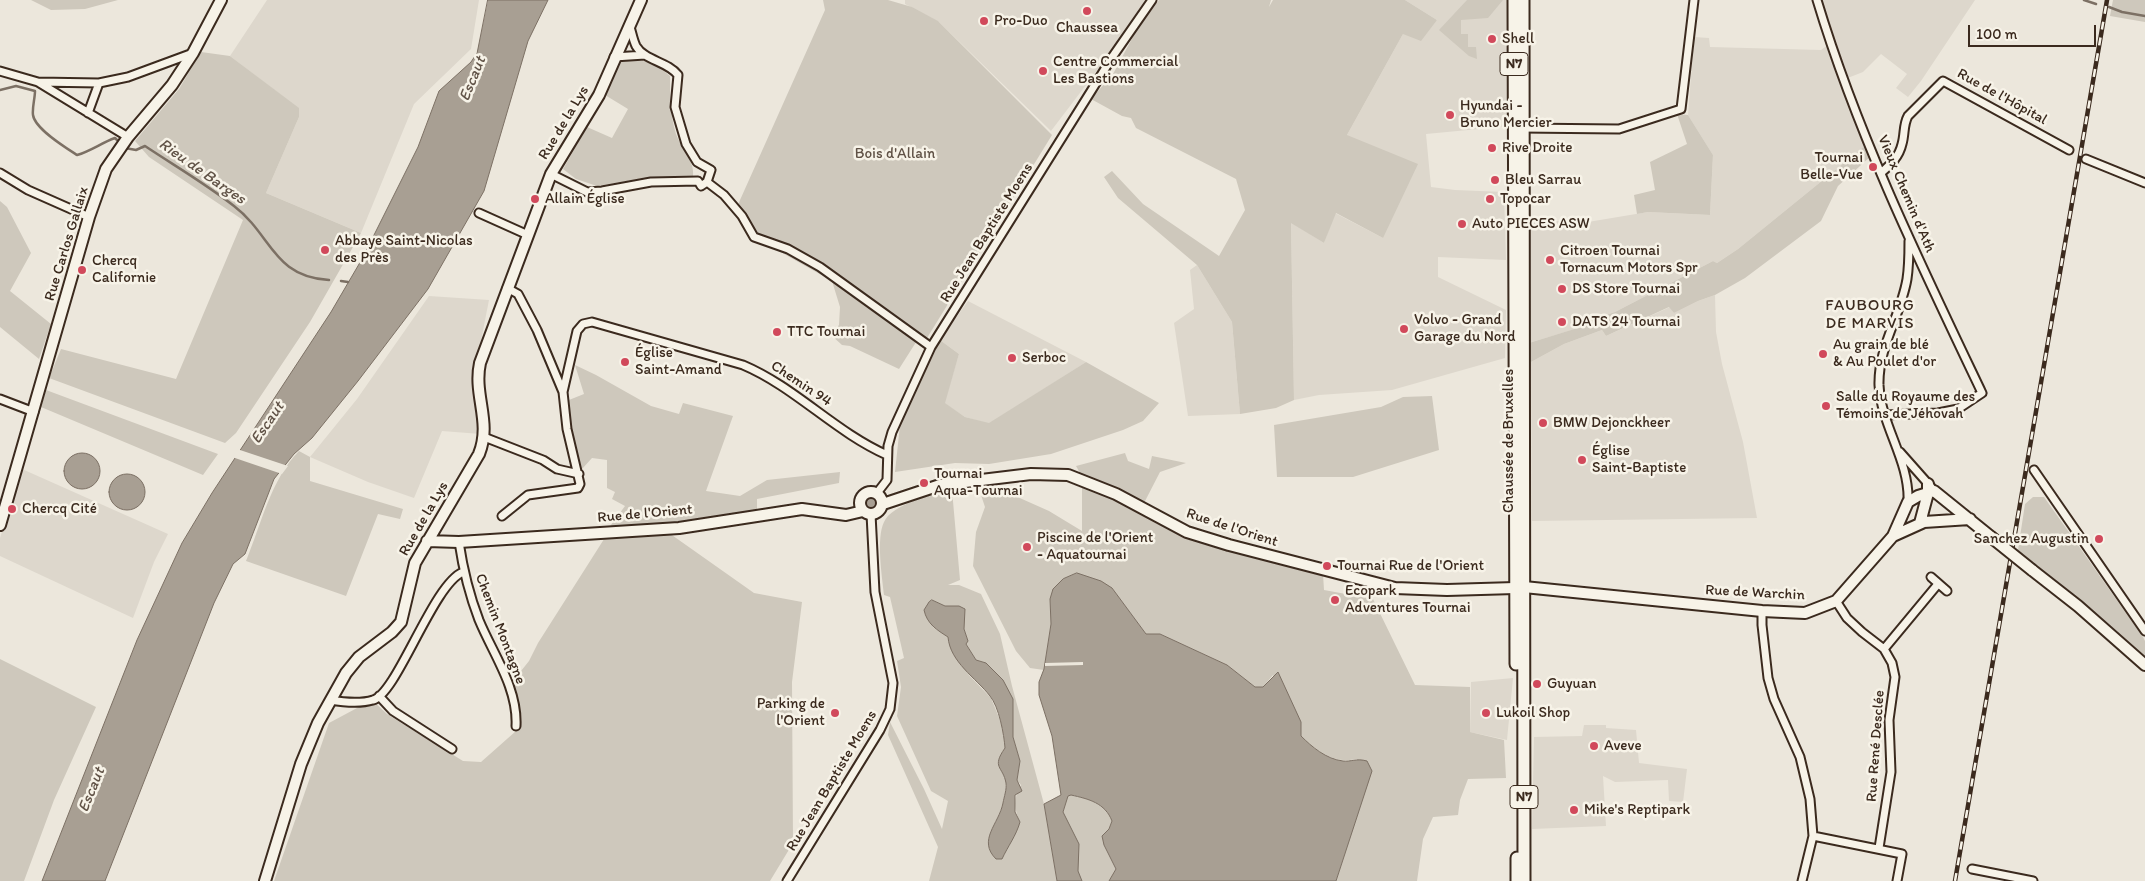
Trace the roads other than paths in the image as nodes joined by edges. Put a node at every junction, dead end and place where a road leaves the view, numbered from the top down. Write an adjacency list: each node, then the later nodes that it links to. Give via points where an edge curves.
1 (221, 0): 9 (street, Rue Carlos Gallaix)
2 (641, 0): 8 (street, Rue de la Lys)
3 (1152, 0): 30 (street, Rue Jean Baptiste Moens, via 1113,56)
4 (1514, 0): 16 (main road, Chaussée de Bruxelles / N7)
5 (1523, 0): 16 (main road, Chaussée de Bruxelles / N7)
6 (1694, 0): 16 (street, via 1681,109 1619,129)
7 (1817, 0): 21 (street, Vieux Chemin d'Ath, via 1836,62)
8 (630, 27): 10 (street, via 637,47); 11 (street, Rue de la Lys)
9 (193, 53): 14 (street, via 128,77); 17 (street, Rue Carlos Gallaix, via 172,85)
10 (645, 56): 11 (street); 23 (street, via 672,68 678,75 675,107 686,144 697,162 711,170)
11 (614, 57): 22 (street, Rue de la Lys, via 599,96)
12 (0, 71): 13 (street)
13 (38, 82): 14 (street); 15 (street)
14 (99, 83): 15 (street)
15 (88, 113): 17 (street)
16 (1519, 128): 55 (main road, Chaussée de Bruxelles / N7)
17 (128, 137): 26 (street, Rue Carlos Gallaix, via 106,169)
18 (2069, 150): 21 (street, Rue de l'Hôpital, via 1943,81 1908,116 1903,143 1894,162)
19 (2086, 159): 24 (street)
20 (0, 173): 26 (street, via 28,190)
21 (1881, 173): 28 (street, Vieux Chemin d'Ath)
22 (551, 174): 23 (street, via 587,192 651,182 698,181 701,186); 27 (street, Rue de la Lys)
23 (707, 182): 30 (street, via 724,195 742,216 754,237 820,267)
24 (2145, 183)
25 (480, 213): 27 (street)
26 (89, 217): 33 (street, Rue Carlos Gallaix)
27 (528, 235): 29 (street, Rue de la Lys)
28 (1909, 240): 34 (street, via 1907,279 1880,370); 34 (street, Vieux Chemin d'Ath, via 1982,393 1958,409)
29 (507, 288): 31 (street, via 518,294); 35 (street, Rue de la Lys, via 478,373)
30 (931, 347): 37 (street, Rue Jean Baptiste Moens, via 892,432)
31 (563, 392): 37 (street, Chemin 94, via 577,331 583,324 592,322 743,364 765,374 849,433); 39 (street, via 567,429)
32 (0, 399): 33 (street)
33 (34, 412): 48 (street, Rue Carlos Gallaix)
34 (1884, 415): 36 (street)
35 (484, 437): 39 (street, via 557,469); 50 (street, Rue de la Lys, via 479,454)
36 (1898, 450): 40 (street); 42 (street)
37 (887, 455): 41 (street, Rue Jean Baptiste Moens, via 887,480)
38 (2034, 470): 59 (street)
39 (579, 474): 45 (street, via 578,488 528,495)
40 (1930, 489): 42 (street); 46 (street); 47 (street)
41 (878, 493): 43 (street); 44 (street, via 869,492 862,497 860,505)
42 (1908, 502): 49 (street, Rue de Warchin)
43 (883, 504): 44 (street, via 878,512); 55 (street, Rue de l'Orient, via 940,485 1031,474 1068,475 1116,494 1187,532 1395,588)
44 (867, 512): 51 (street, Rue de l'Orient, via 846,515 796,510 679,528); 70 (street, Rue Jean Baptiste Moens, via 875,592 893,683 891,704 880,730)
45 (502, 516)
46 (1970, 520): 47 (street); 61 (street, bridge, via 2078,606)
47 (1920, 523): 49 (street)
48 (0, 525)
49 (1893, 536): 57 (street, Rue de Warchin)
50 (427, 541): 51 (street, Rue de l'Orient); 63 (street, Rue de la Lys, via 414,563 399,626 358,657)
51 (459, 542): 52 (street, Chemin Montagne)
52 (464, 572): 62 (street, via 458,574 442,593); 64 (street, Chemin Montagne, via 480,622 509,686 517,716)
53 (1931, 577): 54 (street)
54 (1938, 584): 56 (street); 60 (street)
55 (1520, 587): 58 (street, Rue de Warchin); 71 (main road, Chaussée de Bruxelles / N7); 72 (main road, Chaussée de Bruxelles / N7)
56 (1947, 591)
57 (1836, 601): 58 (street, Rue de Warchin, via 1806,613); 60 (street, Rue René Desclée, via 1862,632)
58 (1762, 611): 66 (street, via 1768,678 1802,761)
59 (2145, 631)
60 (1884, 649): 67 (street, Rue René Desclée, via 1895,677 1889,720 1890,783)
61 (2145, 665)
62 (379, 696): 63 (street, via 372,700); 65 (street, via 393,711)
63 (330, 700): 69 (street, Rue de la Lys, via 301,764)
64 (516, 726)
65 (452, 749)
66 (1813, 836): 67 (street); 73 (street)
67 (1880, 848): 74 (street, via 1902,854)
68 (1972, 869): 75 (street)
69 (265, 881)
70 (787, 881)
71 (1517, 881)
72 (1524, 881)
73 (1802, 881)
74 (1897, 881)
75 (2033, 881)

